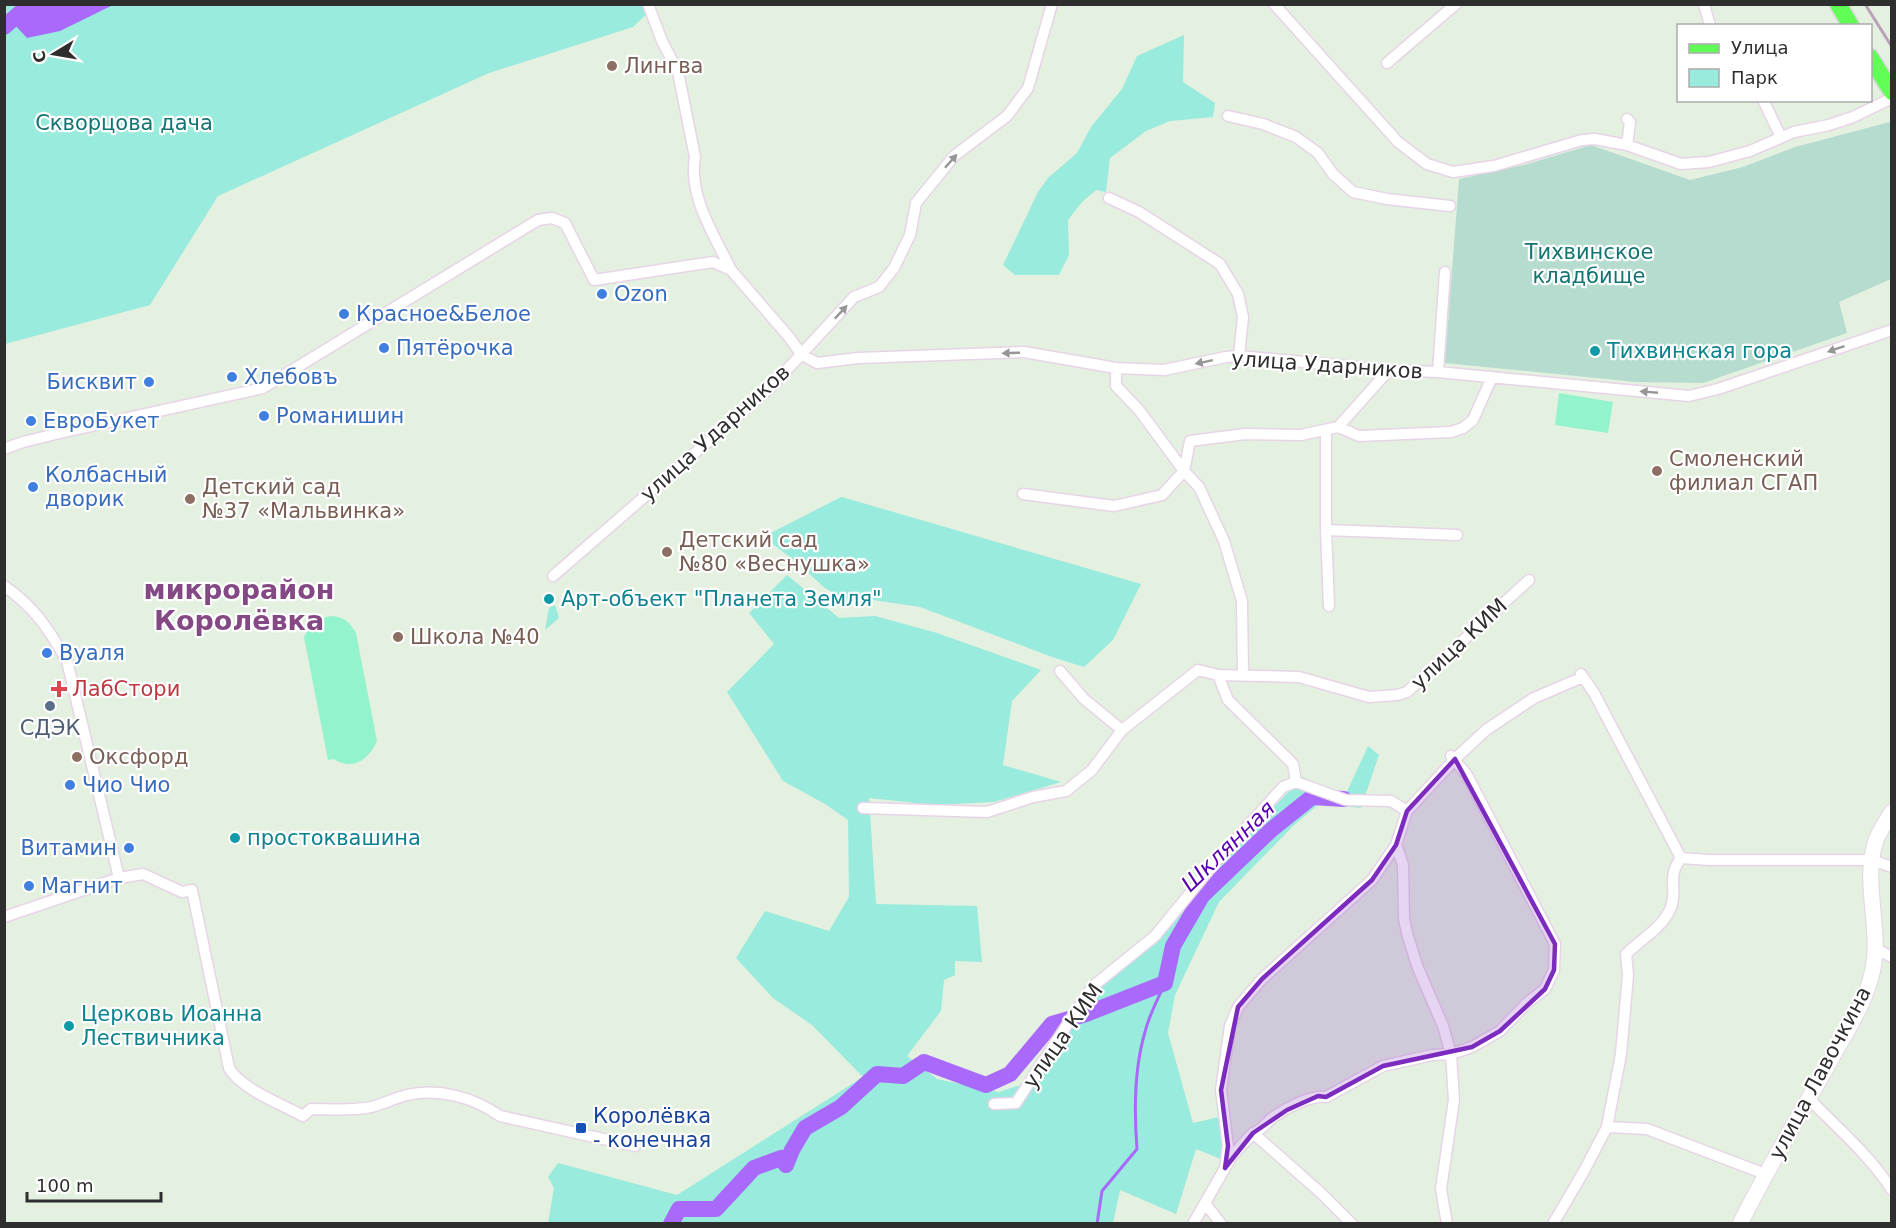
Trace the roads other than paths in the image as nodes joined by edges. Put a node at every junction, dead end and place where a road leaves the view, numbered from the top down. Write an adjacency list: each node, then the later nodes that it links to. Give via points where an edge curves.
1 (648, 4): 20 (street, via 678,72 695,157 696,193)
2 (1052, 4): 23 (street, one-way to 2, via 854,297 879,287 894,268 910,234 916,204 954,156 1007,116 1028,88)
3 (1274, 4): 17 (street, via 1398,142 1427,164 1453,172 1494,166 1582,140)
4 (1456, 4): 10 (street)
5 (1704, 4): 7 (street)
6 (1838, 4): 8 (main road)
7 (1709, 24)
8 (1850, 24)
9 (1872, 60): 11 (main road)
10 (1387, 63)
11 (1892, 92)
12 (1892, 98): 16 (street, via 1853,117)
13 (1764, 102): 16 (street)
14 (1228, 116): 19 (street, via 1296,137 1318,153 1353,192)
15 (1626, 119): 17 (street, via 1630,122)
16 (1781, 137): 17 (street, via 1731,157 1681,164)
17 (1627, 145)
18 (1109, 198): 24 (street, via 1139,212 1220,264 1238,294 1243,318)
19 (1450, 206)
20 (731, 270): 23 (street); 31 (street, via 713,262 594,280 565,223 552,218 538,220 262,388 23,442)
21 (1445, 272): 27 (street)
22 (1892, 330): 28 (street, улица Ударников, one-way to 28, via 1689,396)
23 (801, 354): 25 (street, улица Ударников, one-way to 23, via 1024,352 817,363); 36 (street, улица Ударников, via 728,426)
24 (1239, 356): 25 (street, улица Ударников, one-way to 25, via 1164,370); 26 (street, улица Ударников)
25 (1116, 368): 32 (street, via 1116,386)
26 (1389, 370): 27 (street, улица Ударников); 29 (street)
27 (1438, 372): 28 (street, улица Ударников)
28 (1492, 377): 29 (street, via 1473,420 1451,432 1359,436)
29 (1338, 427): 30 (street)
30 (1326, 430): 32 (street, via 1190,441); 34 (street)
31 (4, 450)
32 (1184, 471): 33 (street, via 1162,495 1114,506); 42 (street, via 1199,487 1224,541 1242,602)
33 (1023, 494)
34 (1326, 531): 35 (street); 39 (street)
35 (1457, 535)
36 (553, 576)
37 (1529, 580): 42 (street, улица КИМ, via 1407,693 1369,697 1299,677)
38 (4, 586): 53 (street, via 24,600 67,661)
39 (1329, 606)
40 (1060, 671): 43 (street, via 1084,699)
41 (1218, 675): 42 (street, улица КИМ); 43 (street, улица КИМ, via 1198,670); 45 (street, via 1228,700 1293,764)
42 (1243, 676)
43 (1122, 730): 46 (street, улица КИМ, via 1092,770 1066,791 1033,797 987,813)
44 (1453, 758): 47 (street); 50 (street, via 1534,698 1582,675); 57 (street, via 1467,775 1555,944 1554,970 1545,989 1500,1031)
45 (1296, 783): 47 (street, via 1346,800 1391,801); 59 (street, улица КИМ, via 1283,787 1155,936 1092,987 1016,1103)
46 (863, 808)
47 (1407, 810): 49 (street)
48 (1892, 812): 51 (main road, улица Лавочкина, via 1876,840)
49 (1396, 845): 57 (street, via 1403,865 1408,937); 63 (street, via 1372,880 1262,979 1238,1007 1230,1026 1221,1090 1228,1146)
50 (1681, 858): 51 (street); 60 (street, via 1673,868 1672,905 1664,921 1626,954 1628,975 1621,1054)
51 (1872, 860): 52 (street); 55 (main road, улица Лавочкина)
52 (1892, 867)
53 (119, 878): 54 (street); 62 (street, via 143,874 182,892 192,890 229,1068 234,1077 303,1116 311,1109 362,1108 427,1091 487,1107 500,1116)
54 (4, 917)
55 (1876, 949): 56 (street); 58 (main road, улица Лавочкина, via 1860,1007)
56 (1892, 957)
57 (1452, 1054): 61 (street, via 1383,1066 1326,1097 1318,1096 1287,1110); 70 (street, via 1454,1100 1441,1189)
58 (1809, 1099): 64 (main road, улица Лавочкина); 65 (street, via 1850,1138)
59 (994, 1104)
60 (1607, 1127): 64 (street, via 1647,1129); 71 (street)
61 (1253, 1133): 63 (street); 69 (street)
62 (635, 1146)
63 (1226, 1168): 66 (street)
64 (1765, 1174): 72 (main road, улица Лавочкина)
65 (1892, 1190)
66 (1206, 1203): 67 (street); 68 (street)
67 (1193, 1224)
68 (1221, 1224)
69 (1352, 1224)
70 (1447, 1224)
71 (1553, 1224)
72 (1740, 1224)

